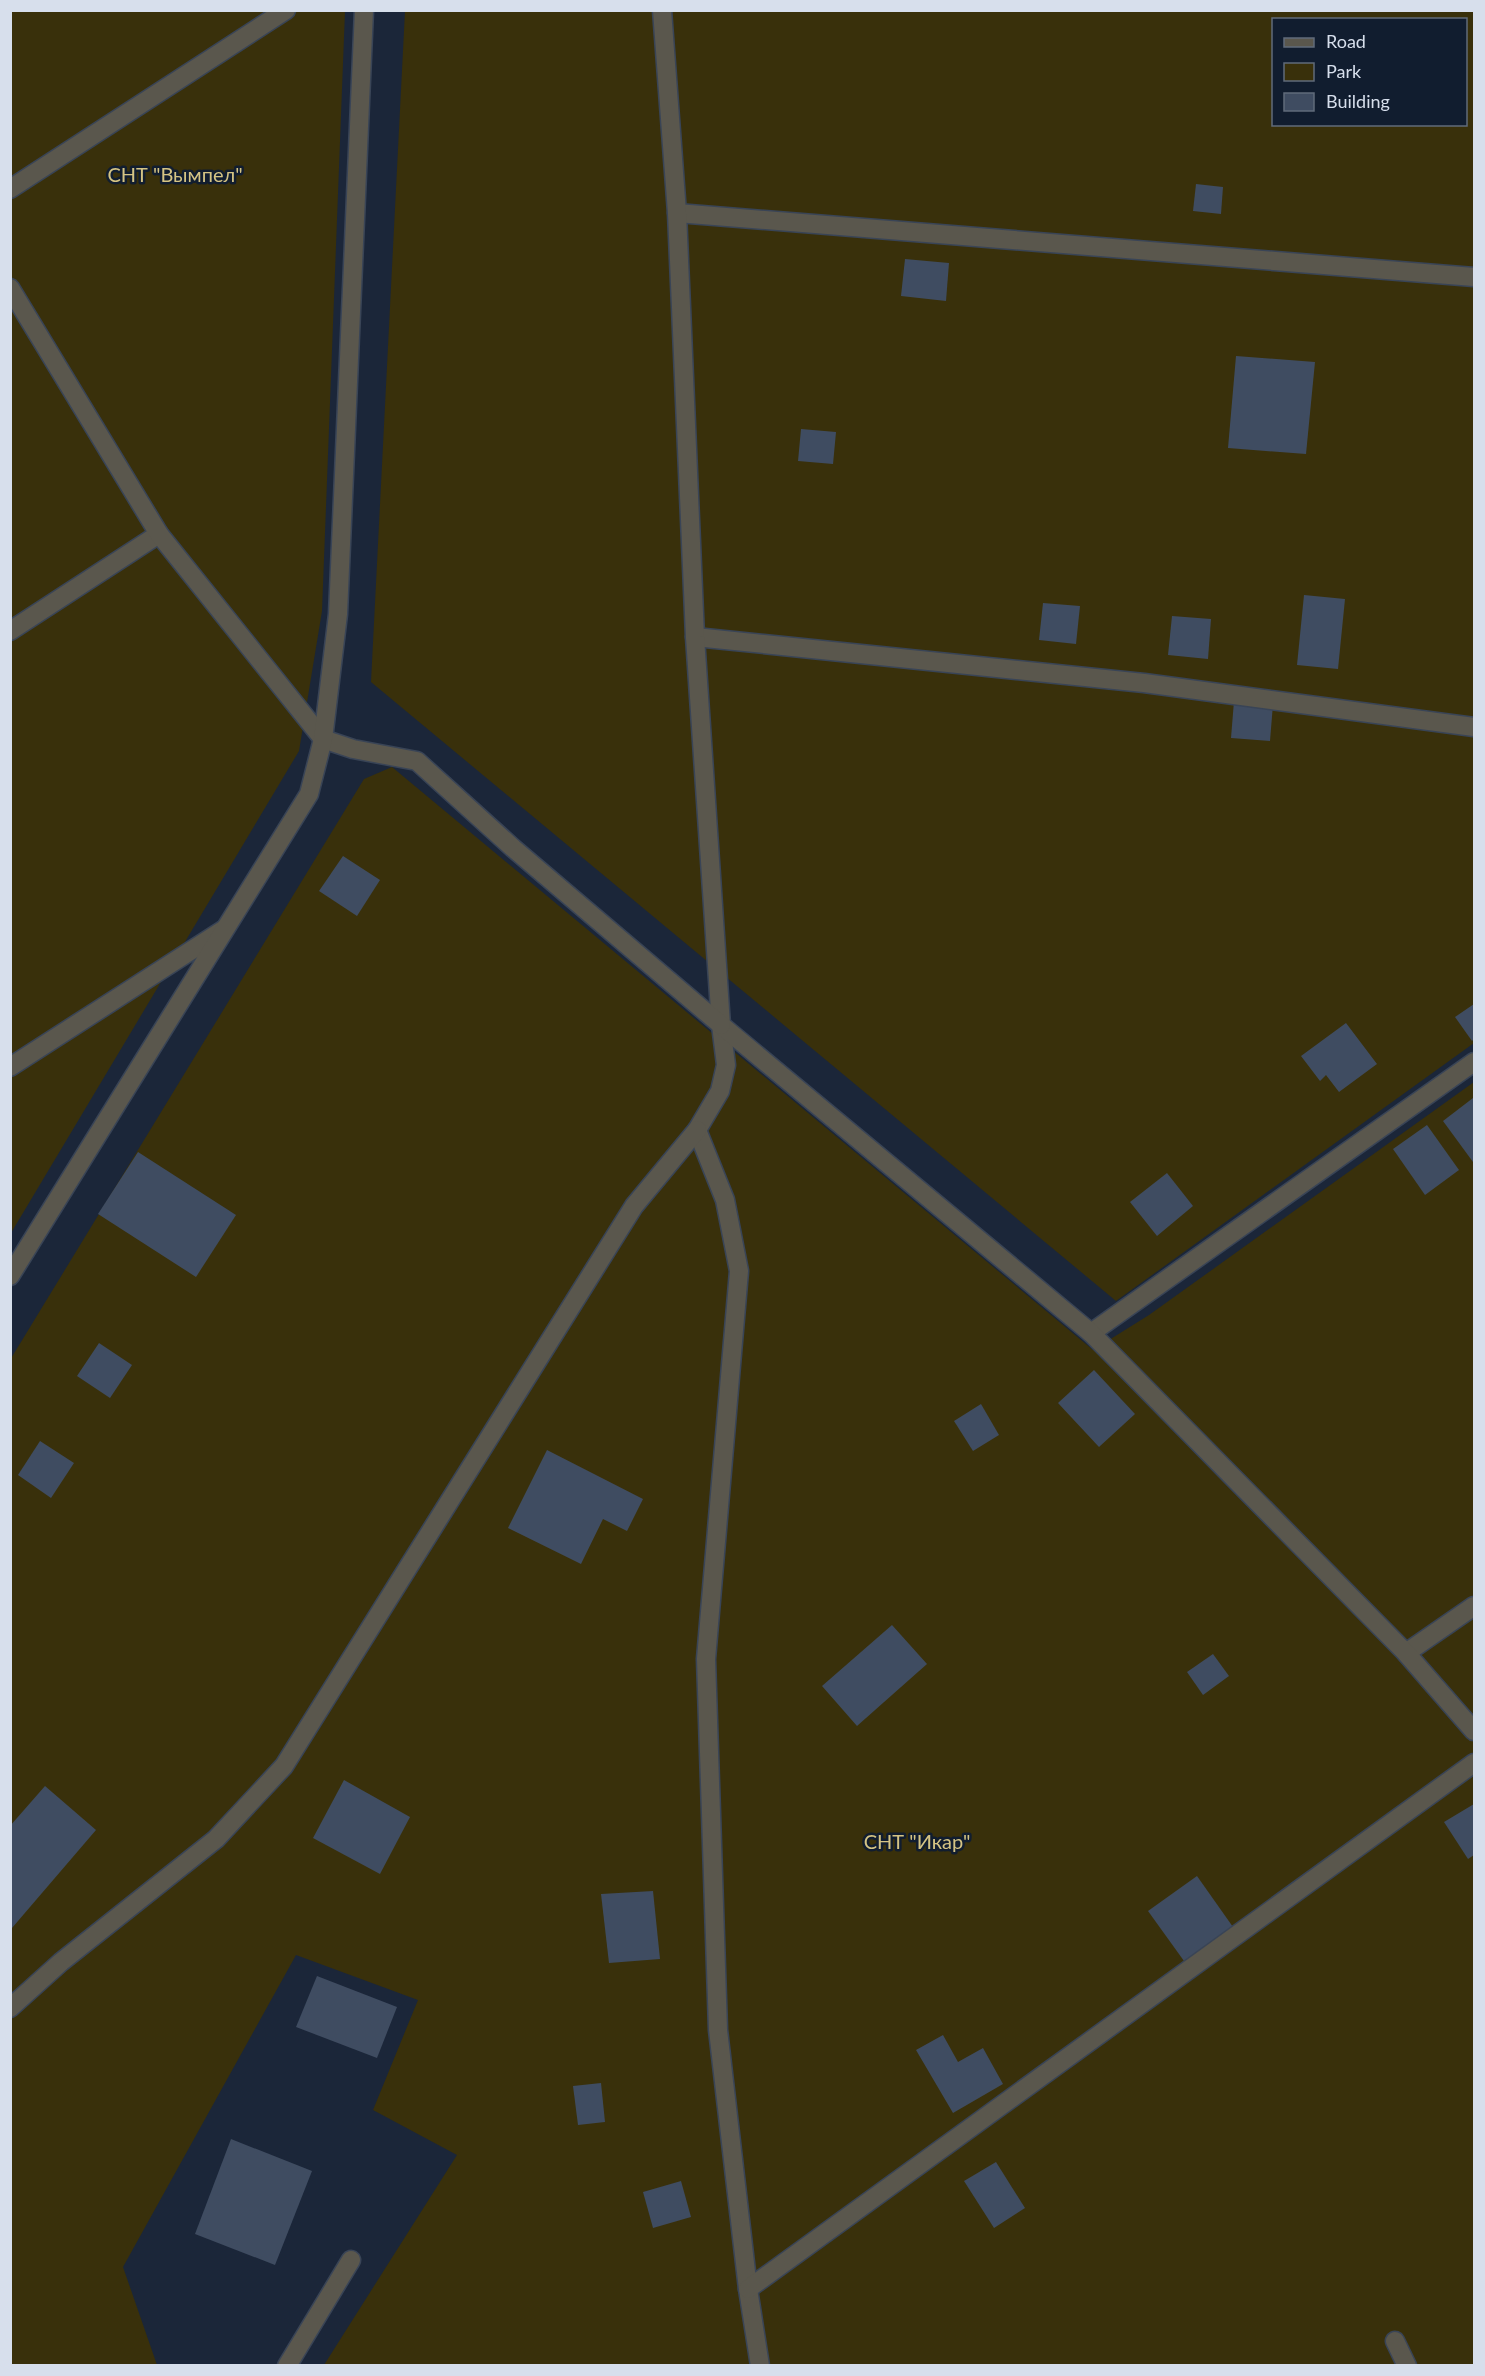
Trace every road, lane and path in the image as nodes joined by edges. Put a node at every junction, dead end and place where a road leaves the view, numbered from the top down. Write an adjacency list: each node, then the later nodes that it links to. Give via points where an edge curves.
1 (286, 10): 4 (street)
2 (364, 10): 12 (street, via 338,614)
3 (662, 10): 5 (street)
4 (10, 189)
5 (677, 213): 6 (street); 10 (street)
6 (1474, 277)
7 (10, 288): 8 (street)
8 (159, 534): 9 (street); 12 (street)
9 (10, 631)
10 (695, 637): 11 (street, via 1144,683); 14 (street)
11 (1474, 727)
12 (323, 739): 13 (street, via 309,794); 14 (street, via 417,761)
13 (223, 930): 16 (street); 18 (street)
14 (721, 1025): 17 (street, via 726,1065 720,1091); 19 (street)
15 (1474, 1062): 19 (street)
16 (10, 1067)
17 (697, 1131): 24 (street, via 634,1206 284,1766 216,1839 61,1962); 26 (street, via 725,1200 739,1271 706,1659 718,2030)
18 (10, 1276)
19 (1091, 1333): 21 (street)
20 (1474, 1606): 21 (street)
21 (1406, 1653): 22 (street)
22 (1474, 1731)
23 (1474, 1763): 26 (street)
24 (10, 2008)
25 (351, 2260): 28 (street)
26 (748, 2289): 29 (street)
27 (1395, 2341): 30 (street)
28 (287, 2366)
29 (760, 2366)
30 (1407, 2366)

